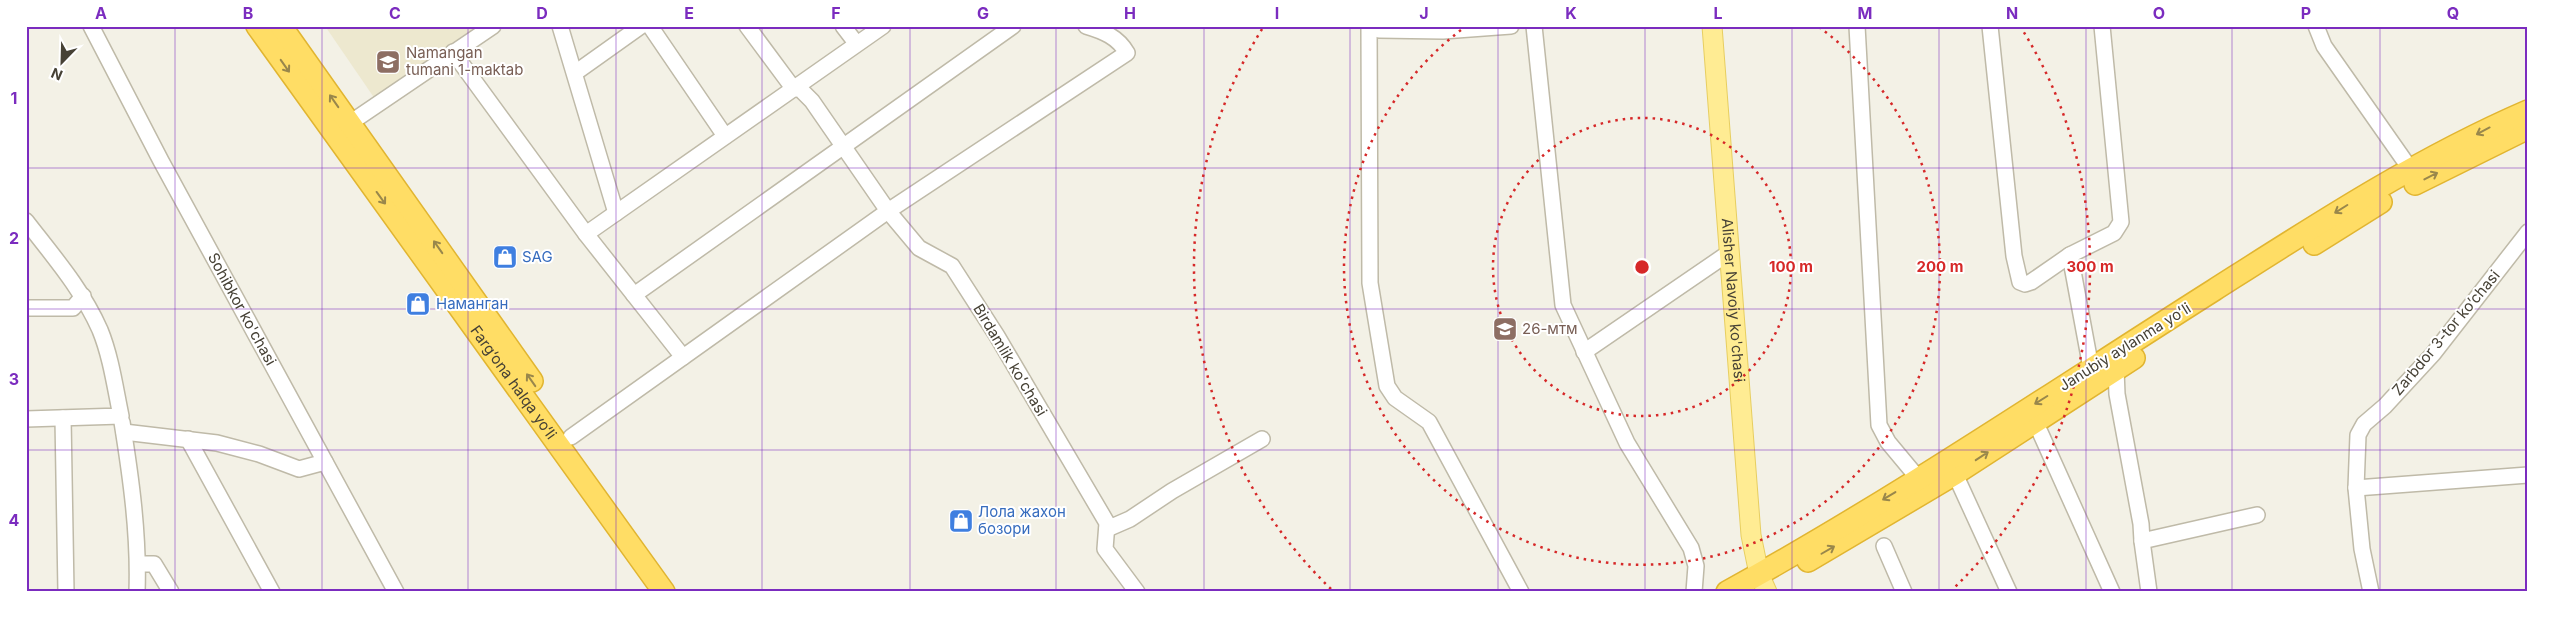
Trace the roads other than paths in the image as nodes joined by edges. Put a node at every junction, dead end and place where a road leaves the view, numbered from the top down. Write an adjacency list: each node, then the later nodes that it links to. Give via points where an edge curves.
1 (91, 26): 53 (street, Sohibkor ko'chasi)
2 (257, 26): 64 (highway, Farg‘ona halqa yo‘li, one-way to 64)
3 (281, 26): 26 (highway, Farg‘ona halqa yo‘li, one-way to 3)
4 (492, 26): 22 (street)
5 (560, 26): 23 (street)
6 (641, 26): 23 (street)
7 (650, 26): 28 (street)
8 (747, 26): 24 (street, Birdamlik koʻchasi)
9 (843, 26): 21 (street)
10 (883, 26): 21 (street)
11 (1013, 26): 29 (street)
12 (1086, 26): 31 (street, via 1118,41 1127,53)
13 (1369, 26): 14 (street, via 1379,30 1443,31); 71 (street, via 1370,283 1387,386 1395,398 1429,422)
14 (1511, 26)
15 (1534, 26): 41 (street, via 1563,305)
16 (1712, 26): 36 (main road, Alisher Navoiy ko'chasi)
17 (1857, 26): 56 (street, via 1878,425)
18 (1990, 26): 37 (street, via 2014,256 2020,282 2031,282)
19 (2102, 26): 37 (street, via 2121,222 2114,233)
20 (2316, 26): 30 (street, via 2324,46)
21 (856, 43): 24 (street)
22 (453, 52): 26 (street); 35 (street)
23 (575, 73): 32 (street)
24 (793, 88): 28 (street); 29 (street, Birdamlik koʻchasi, via 806,94)
25 (2528, 111): 30 (highway, Janubiy aylanma yoʻli, one-way to 30)
26 (350, 123): 50 (highway, Farg‘ona halqa yo‘li, one-way to 26)
27 (2528, 128): 44 (highway, Janubiy aylanma yoʻli, one-way to 27, via 2390,196)
28 (725, 136): 32 (street)
29 (845, 146): 31 (street, Birdamlik koʻchasi); 38 (street)
30 (2411, 170): 43 (highway, Janubiy aylanma yoʻli, one-way to 43, via 2345,207)
31 (888, 212): 42 (street); 59 (street, Birdamlik koʻchasi, via 920,248 952,266 997,336 1107,523)
32 (616, 214): 35 (street)
33 (26, 221): 39 (street)
34 (2528, 232): 57 (street, Zarbdor 3-tor koʼchasi, via 2433,354 2364,424 2358,435)
35 (586, 234): 38 (street)
36 (1730, 252): 41 (street); 63 (main road, Alisher Navoiy ko'chasi, via 1751,535)
37 (2070, 255): 43 (street)
38 (634, 295): 42 (street)
39 (83, 296): 40 (street, via 72,308); 45 (street, via 100,331)
40 (26, 308)
41 (1584, 352): 72 (street, via 1627,443 1691,548 1696,566)
42 (683, 357): 50 (street)
43 (2091, 368): 56 (highway, Janubiy aylanma yoʻli, one-way to 56)
44 (2116, 370): 48 (highway, Janubiy aylanma yoʻli); 60 (street, via 2117,394)
45 (121, 416): 46 (street); 49 (street)
46 (63, 418): 47 (street); 65 (street)
47 (26, 419)
48 (2035, 421): 54 (highway, Janubiy aylanma yoʻli, one-way to 48); 76 (street)
49 (124, 432): 51 (street); 62 (street)
50 (572, 437): 64 (highway, Farg‘ona halqa yo‘li)
51 (188, 439): 53 (street, via 259,454 299,469); 68 (street)
52 (1262, 439): 59 (street, via 1130,519)
53 (325, 462): 69 (street, Sohibkor ko'chasi)
54 (1955, 474): 63 (highway, Janubiy aylanma yoʻli, one-way to 54); 75 (street)
55 (2528, 475): 57 (street)
56 (1918, 478): 63 (highway, Janubiy aylanma yoʻli, one-way to 63)
57 (2356, 488): 78 (street, Zarbdor 3-tor koʼchasi, via 2362,549)
58 (2257, 515): 60 (street)
59 (1107, 529): 70 (street, Birdamlik koʻchasi, via 1106,549)
60 (2142, 541): 77 (street)
61 (1884, 546): 74 (street)
62 (138, 564): 66 (street); 67 (street, via 154,564)
63 (1762, 586): 73 (highway, Janubiy aylanma yoʻli)
64 (665, 591)
65 (66, 592)
66 (137, 592)
67 (171, 592)
68 (272, 592)
69 (396, 592)
70 (1137, 592)
71 (1521, 592)
72 (1694, 592)
73 (1727, 592)
74 (1904, 592)
75 (2009, 592)
76 (2112, 592)
77 (2149, 592)
78 (2371, 592)

